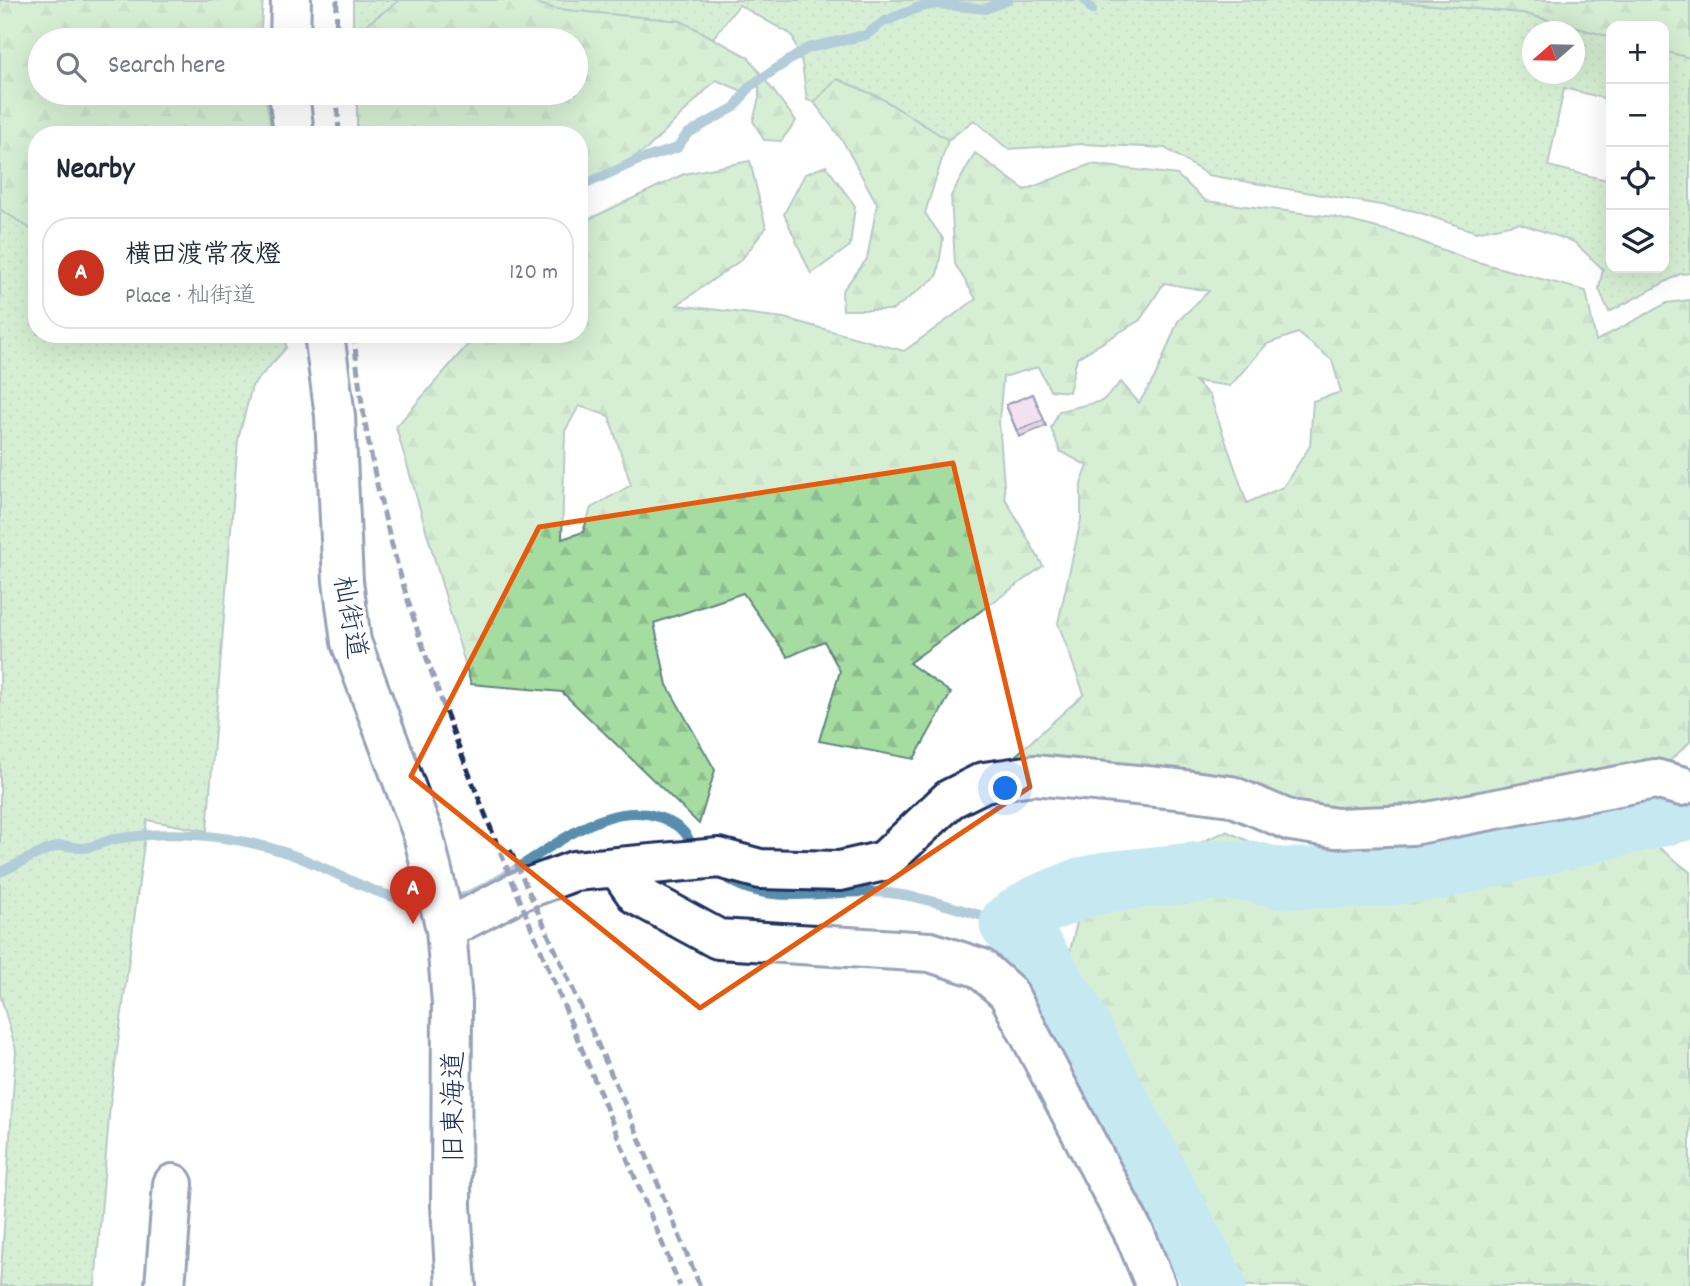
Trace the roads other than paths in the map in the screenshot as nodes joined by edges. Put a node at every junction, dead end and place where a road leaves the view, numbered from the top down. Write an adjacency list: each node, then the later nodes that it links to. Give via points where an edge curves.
1 (291, 0): 2 (street)
2 (290, 28)
3 (290, 105): 4 (street)
4 (293, 126)
5 (325, 343): 8 (street, 杣街道, via 341,484 343,581 351,642 424,834)
6 (1681, 786): 7 (street, via 1655,779 1412,825 1336,828 1291,821 1231,796 1034,775 984,782 950,799 884,861 827,871 704,861)
7 (618, 868): 8 (street, via 574,871); 12 (street, via 636,895 718,939 930,952 980,968 1008,993 1136,1237)
8 (443, 912): 11 (street, 旧東海道, via 452,1003 451,1206)
9 (173, 1184): 10 (street)
10 (165, 1286)
11 (456, 1286)
12 (1156, 1286)

